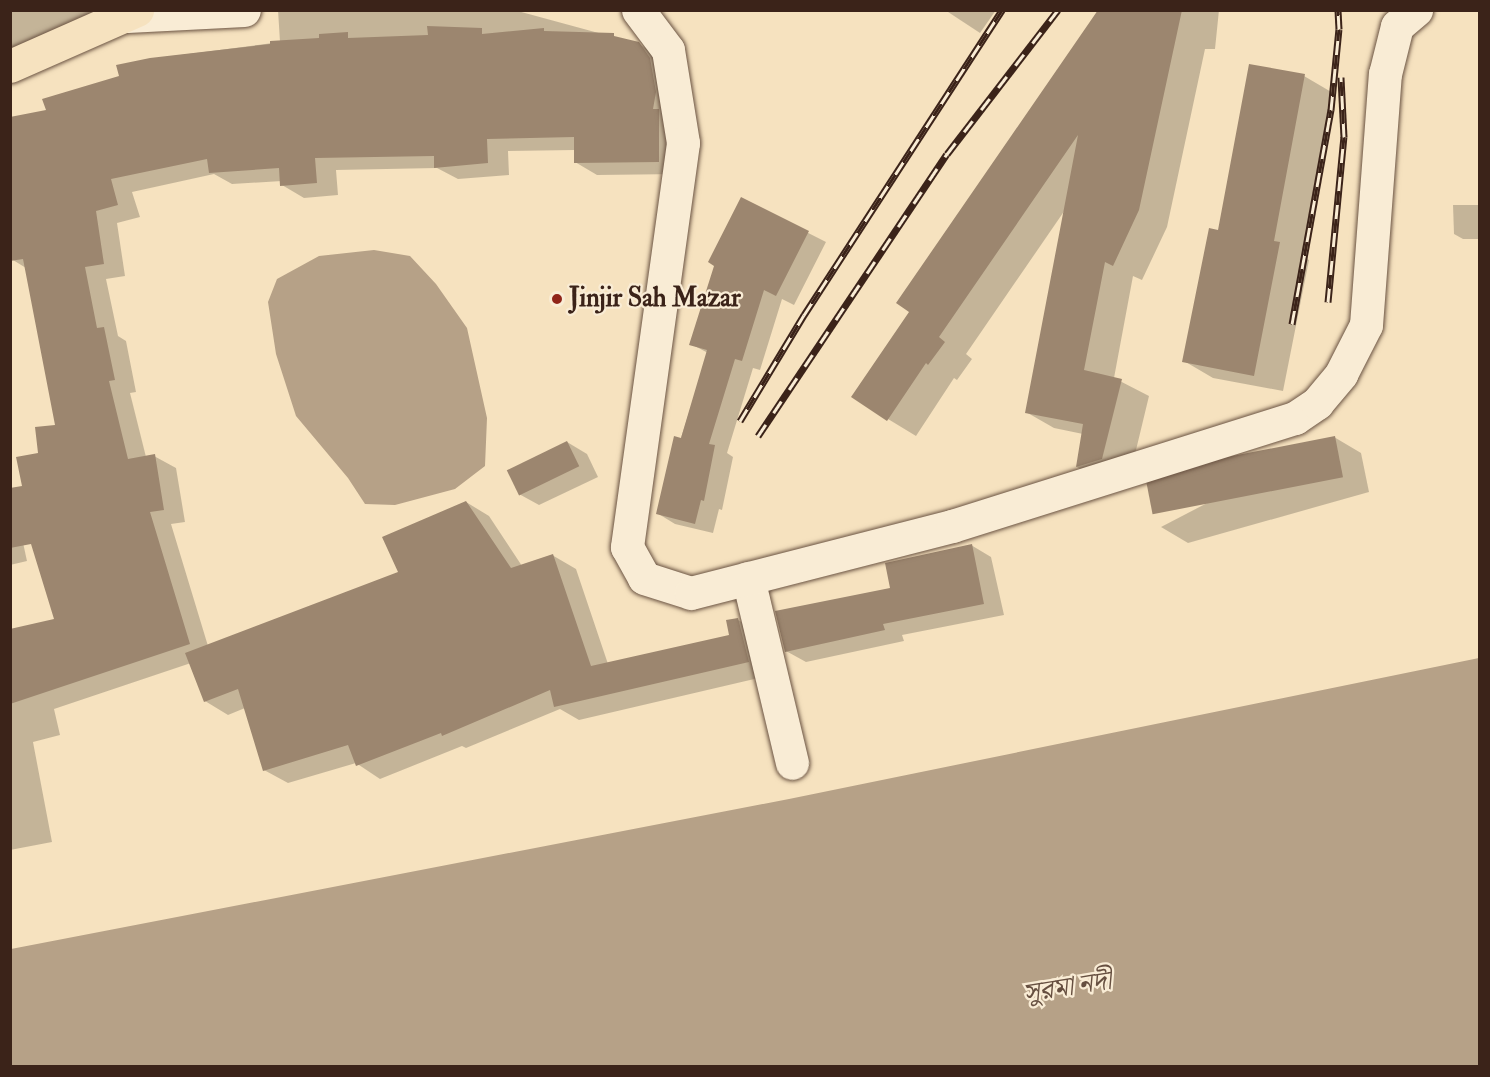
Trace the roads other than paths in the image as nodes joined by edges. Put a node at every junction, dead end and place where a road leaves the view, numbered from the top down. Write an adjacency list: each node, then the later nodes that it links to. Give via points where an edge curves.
1 (244, 10): 4 (street)
2 (638, 10): 6 (street, via 668,50 683,143 627,547 644,578 691,593)
3 (1416, 10): 6 (street, via 1397,26 1385,74 1366,325 1341,374 1317,403 1296,418 963,522)
4 (132, 13): 5 (highway)
5 (10, 66)
6 (748, 578): 7 (street)
7 (792, 763)

